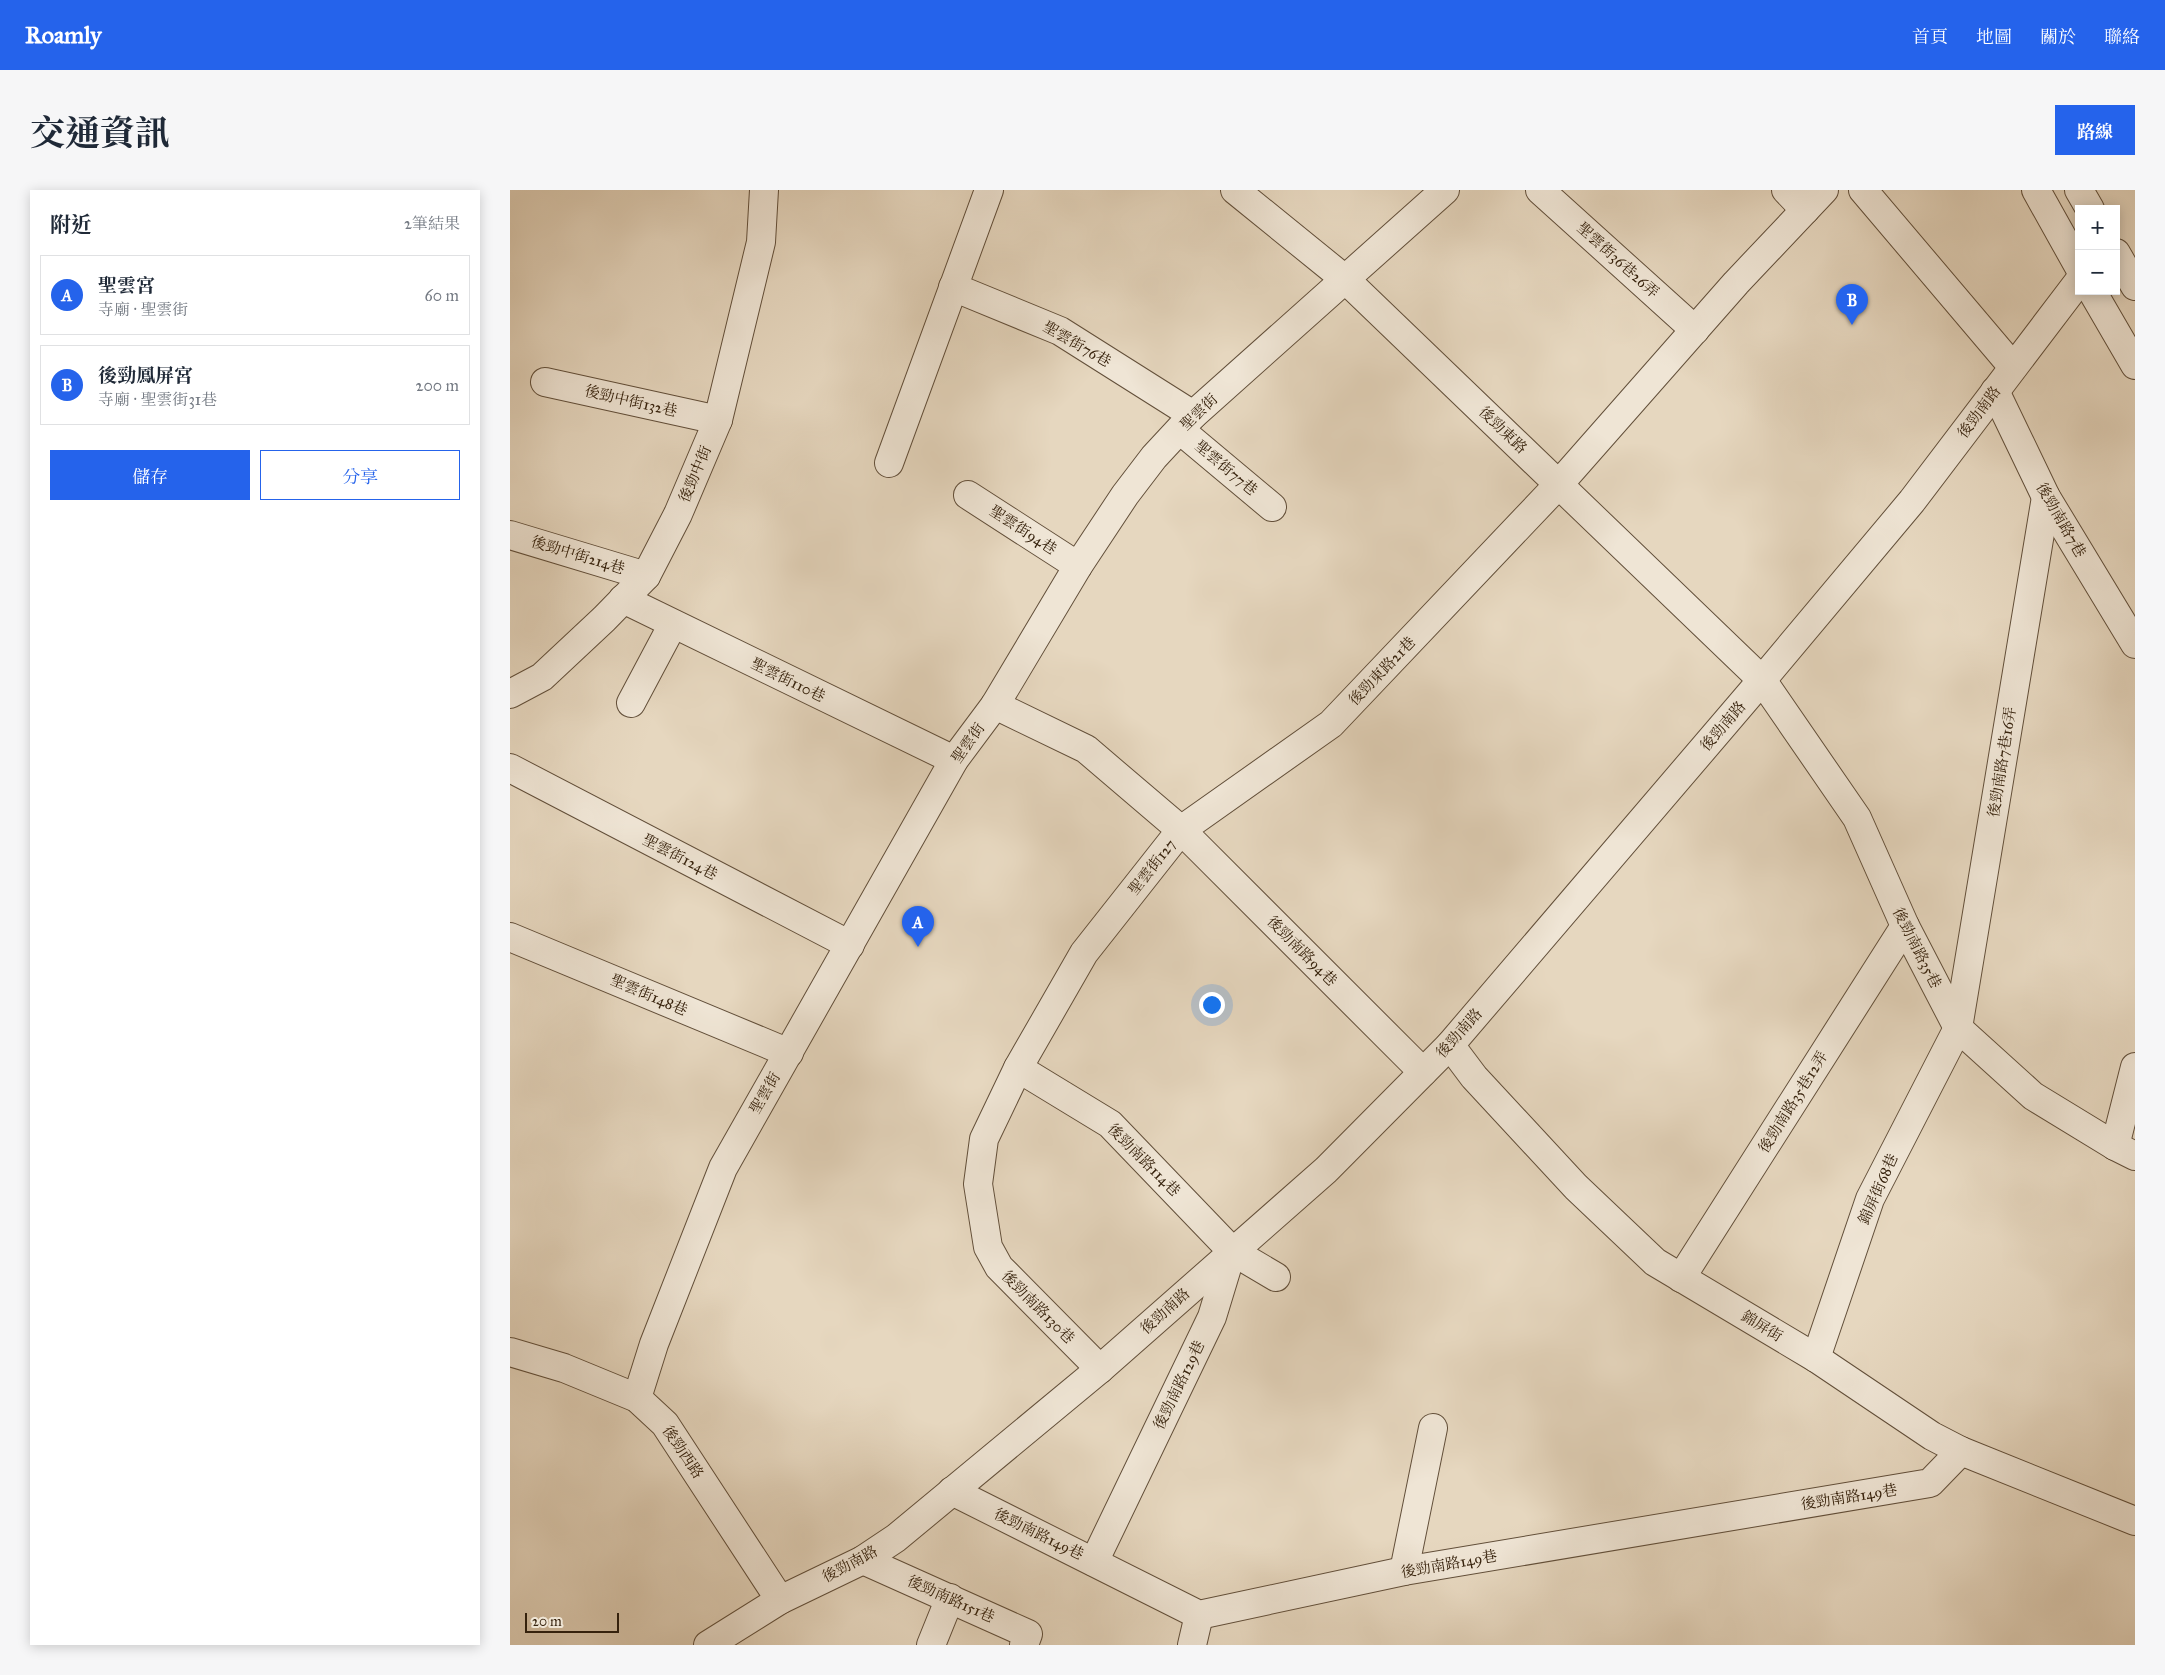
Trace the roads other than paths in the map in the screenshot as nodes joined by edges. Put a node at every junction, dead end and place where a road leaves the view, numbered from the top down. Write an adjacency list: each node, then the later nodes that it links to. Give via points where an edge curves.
1 (764, 190): 25 (street, 後勁中街, via 761,242)
2 (988, 190): 18 (street)
3 (1235, 190): 15 (street, 後勁東路)
4 (1445, 190): 15 (street, 聖雲街)
5 (1540, 190): 20 (street, 聖雲街36巷26弄)
6 (1786, 190): 12 (street)
7 (1824, 190): 12 (street, 後勁東路21巷)
8 (1864, 190): 22 (street)
9 (2036, 190): 14 (street)
10 (2079, 190): 11 (street)
11 (2088, 205)
12 (1805, 210): 20 (street, 後勁東路21巷)
13 (2120, 260): 17 (street)
14 (2075, 261)
15 (1346, 280): 26 (street, 聖雲街); 28 (street, 後勁東路)
16 (2075, 286): 22 (street, 後勁南路)
17 (2135, 286)
18 (953, 287): 26 (street, 聖雲街76巷, via 1060,331); 27 (street)
19 (2094, 295): 21 (street)
20 (1695, 330): 28 (street, 後勁東路21巷)
21 (2135, 365)
22 (2013, 367): 24 (street, 後勁南路)
23 (545, 382): 25 (street, 後勁中街132巷)
24 (1995, 390): 30 (street, 後勁南路7巷); 38 (street, 後勁南路, via 1912,501)
25 (718, 420): 34 (street, 後勁中街, via 678,514)
26 (1186, 422): 31 (street, 聖雲街77巷); 33 (street, 聖雲街, via 1125,495)
27 (889, 463)
28 (1560, 484): 38 (street, 後勁東路); 44 (street, 後勁東路21巷, via 1331,724)
29 (968, 494): 33 (street, 聖雲街94巷)
30 (2046, 497): 37 (street, 後勁南路7巷); 48 (street, 後勁南路7巷16弄)
31 (1272, 507)
32 (510, 535): 34 (street, 後勁中街214巷)
33 (1078, 566): 41 (street, 聖雲街)
34 (646, 576): 35 (street, 後勁中街)
35 (622, 599): 36 (street, 聖雲街110巷); 39 (street, 後勁中街, via 542,677)
36 (674, 624): 40 (street); 42 (street, 聖雲街110巷)
37 (2135, 644)
38 (1762, 680): 45 (street, 後勁南路35巷, via 1856,818); 49 (street, 後勁南路)
39 (510, 694)
40 (631, 703)
41 (995, 705): 42 (street, 聖雲街); 44 (street, 聖雲街127, via 1086,748)
42 (954, 760): 47 (street, 聖雲街)
43 (510, 768): 47 (street, 聖雲街124巷)
44 (1181, 830): 52 (street, 聖雲街127, via 1084,953); 53 (street, 後勁南路94巷)
45 (1904, 926): 48 (street, 後勁南路35巷); 57 (street, 後勁南路35巷12弄)
46 (510, 936): 50 (street, 聖雲街148巷)
47 (850, 945): 50 (street, 聖雲街)
48 (1958, 1028): 54 (street, 後勁南路35巷, via 2033,1096); 59 (street, 錦屏街68巷, via 1870,1199)
49 (1450, 1045): 53 (street, 後勁南路); 57 (street, 錦屏街, via 1474,1077 1576,1187 1655,1262)
50 (788, 1053): 61 (street, 聖雲街, via 723,1168 654,1344)
51 (2135, 1067): 54 (street)
52 (1018, 1068): 55 (street, 後勁南路114巷, via 1110,1124); 60 (street, 後勁南路130巷, via 984,1138 981,1151 978,1184 988,1247 999,1267)
53 (1423, 1072): 55 (street, 後勁南路, via 1326,1170)
54 (2125, 1151)
55 (1232, 1251): 56 (street); 60 (street, 後勁南路); 67 (street, 後勁南路129巷, via 1212,1317)
56 (1276, 1277)
57 (1681, 1278): 59 (street, 錦屏街)
58 (510, 1352): 61 (street, 後勁西路, via 564,1368)
59 (1816, 1358): 63 (street, 錦屏街, via 1932,1436)
60 (1100, 1369): 64 (street, 後勁南路)
61 (637, 1398): 70 (street, 後勁西路, via 665,1424)
62 (1433, 1428): 68 (street)
63 (1961, 1451): 65 (street, 錦屏街); 68 (street, 後勁南路149巷, via 1930,1483)
64 (952, 1491): 66 (street, 後勁南路, via 896,1538); 67 (street, 後勁南路149巷)
65 (2135, 1521)
66 (863, 1560): 69 (street, 後勁南路151巷); 70 (street, 後勁南路)
67 (1094, 1562): 71 (street, 後勁南路149巷)
68 (1404, 1571): 71 (street, 後勁南路149巷)
69 (950, 1598): 73 (street); 74 (street, 後勁南路151巷, via 1028,1634)
70 (780, 1600): 72 (street, 後勁南路)
71 (1199, 1615): 75 (street)
72 (708, 1645)
73 (931, 1645)
74 (1024, 1645)
75 (1192, 1645)

